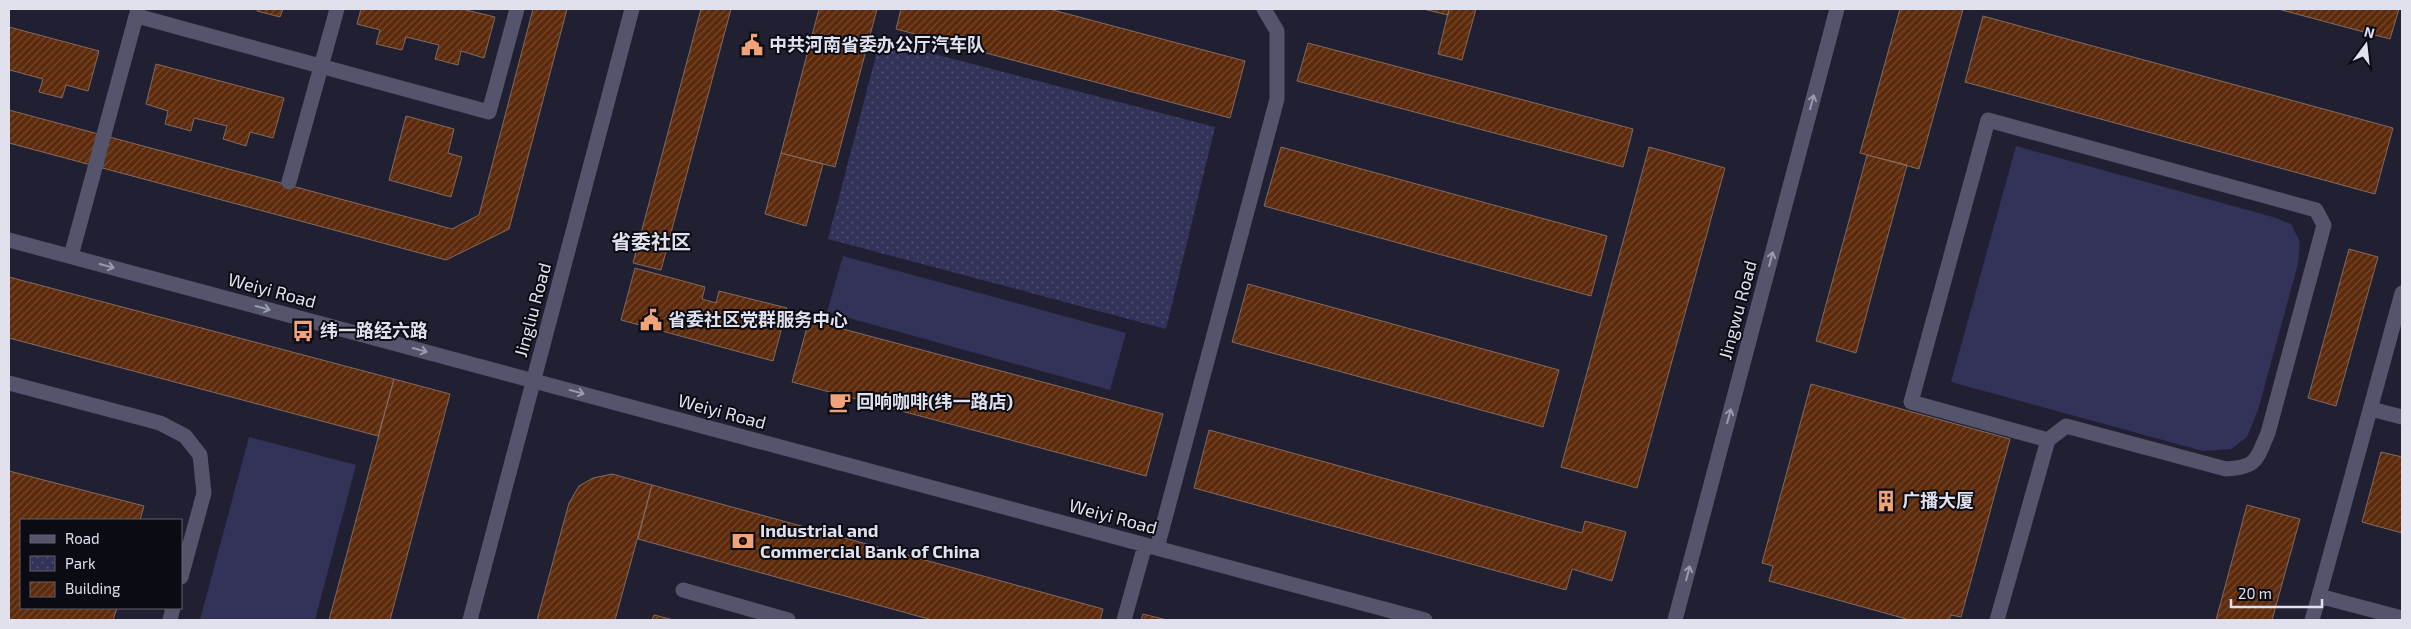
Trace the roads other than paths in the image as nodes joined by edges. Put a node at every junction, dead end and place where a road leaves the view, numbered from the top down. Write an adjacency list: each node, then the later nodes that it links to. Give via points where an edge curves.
1 (336, 9): 7 (street)
2 (517, 9): 7 (street, via 489,112)
3 (632, 9): 12 (street, Jingliu Road)
4 (1264, 9): 17 (street, via 1277,31 1277,99)
5 (1837, 9): 26 (street, Jingwu Road, one-way to 5)
6 (137, 12): 7 (street); 10 (street)
7 (321, 66): 8 (street)
8 (289, 182)
9 (9, 240): 10 (street, Weiyi Road)
10 (71, 256): 12 (street, Weiyi Road, one-way to 12)
11 (2402, 293): 14 (street)
12 (534, 381): 17 (street, Weiyi Road, one-way to 17); 22 (street, Jingliu Road)
13 (9, 383): 18 (street, via 160,423 185,436 200,455 204,493)
14 (2370, 409): 15 (street); 20 (street)
15 (2402, 417)
16 (2048, 440): 16 (street, via 1911,402 1988,120 2316,210 2324,225 2268,433 2256,460 2246,468 2226,469 2066,426); 27 (street)
17 (1151, 547): 24 (street); 25 (street, Weiyi Road)
18 (182, 574)
19 (683, 590): 23 (street)
20 (2319, 596): 21 (street); 28 (street)
21 (2402, 618)
22 (470, 620)
23 (788, 620)
24 (1124, 620)
25 (1425, 620)
26 (1675, 620)
27 (1997, 620)
28 (2312, 620)

